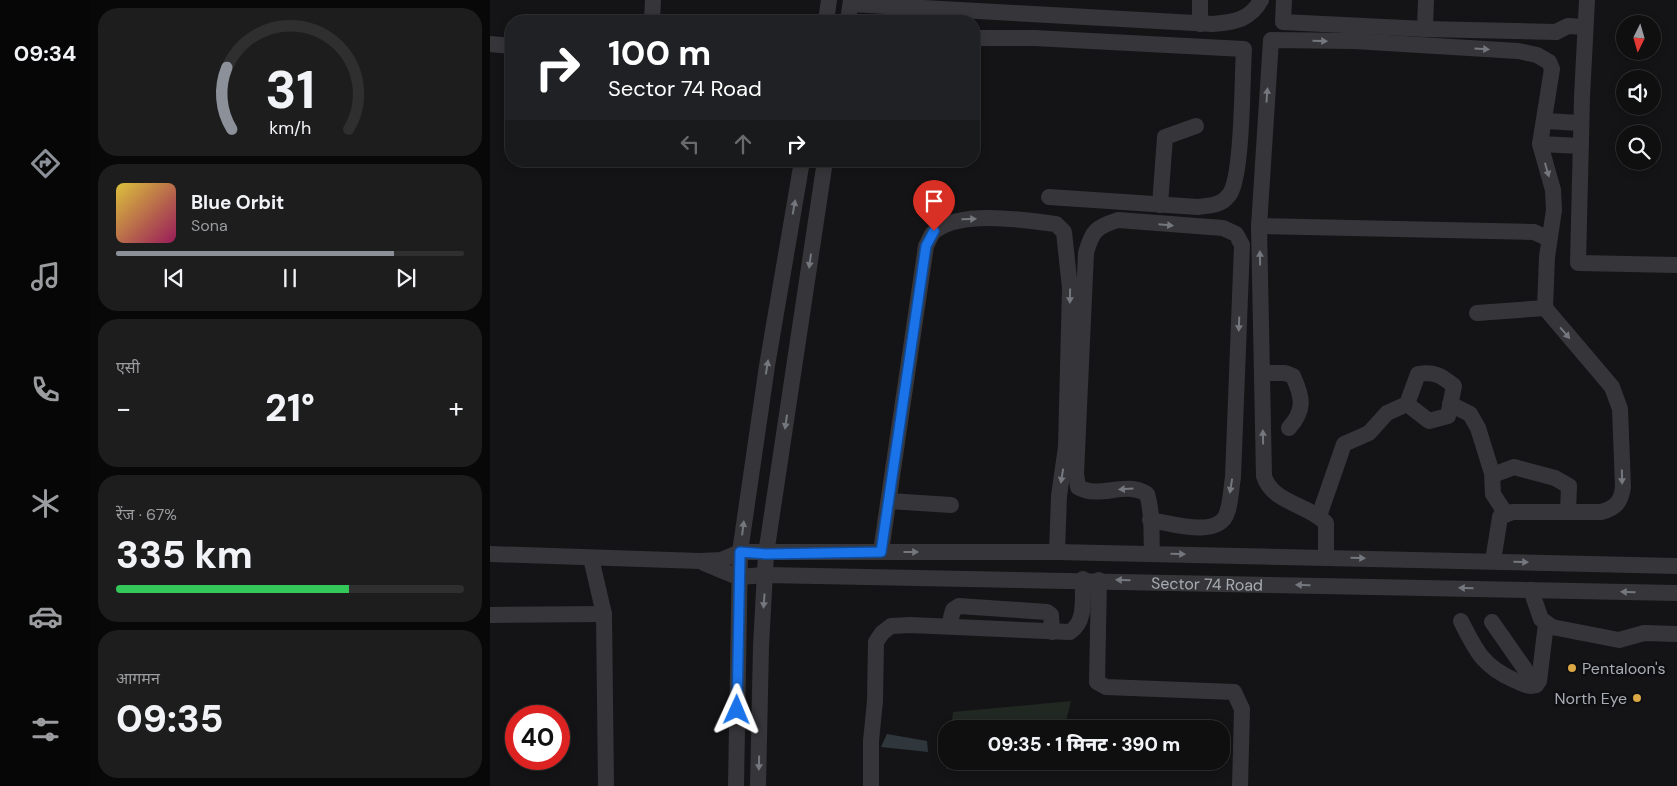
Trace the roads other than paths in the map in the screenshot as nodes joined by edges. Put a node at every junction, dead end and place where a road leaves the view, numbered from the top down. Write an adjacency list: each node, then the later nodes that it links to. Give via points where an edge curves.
1 (653, 0): 9 (street)
2 (830, 0): 10 (street)
3 (1200, 0): 12 (street)
4 (1261, 0): 12 (street, via 1255,11 1236,22)
5 (1284, 0): 13 (street, via 1283,22)
6 (1426, 0): 13 (street)
7 (1588, 0): 14 (street)
8 (851, 2): 11 (street); 12 (street)
9 (652, 15)
10 (827, 15)
11 (849, 15)
12 (1200, 24)
13 (1425, 29): 14 (street, via 1556,32 1568,38)
14 (1585, 33): 19 (street)
15 (980, 38): 26 (street, via 1244,49 1237,174 1230,194 1220,204 1198,207)
16 (490, 44): 17 (street)
17 (505, 45)
18 (1545, 121): 19 (street); 21 (street); 27 (street, one-way to 18, via 1271,40 1374,42 1537,55 1549,62 1552,69)
19 (1581, 123): 22 (street)
20 (1196, 126): 26 (street, via 1165,137)
21 (1540, 144): 22 (street); 28 (street, one-way to 28, via 1553,190 1554,210)
22 (1581, 146): 29 (street, via 1578,263)
23 (801, 167): 43 (street, one-way to 23)
24 (824, 167): 47 (street, one-way to 47)
25 (1049, 197): 26 (street)
26 (1160, 205)
27 (1259, 226): 28 (street, via 1534,232); 32 (street, one-way to 27)
28 (1549, 240): 30 (street)
29 (1677, 265)
30 (1545, 308): 31 (street); 39 (street, one-way to 39, via 1612,387 1620,409 1621,500 1611,509 1601,512)
31 (1477, 313)
32 (1262, 373): 35 (street, via 1293,376 1301,407 1300,416); 41 (street, one-way to 32, via 1286,500 1267,486 1264,476)
33 (1407, 404): 34 (street, via 1429,421 1448,416); 34 (street, via 1418,374 1428,372 1442,375 1454,386); 41 (street, via 1387,413 1369,433 1344,444)
34 (1450, 404): 36 (street, via 1470,414)
35 (1289, 428)
36 (1493, 475): 39 (street, via 1514,467 1555,478 1569,486); 40 (street, via 1493,494)
37 (889, 502): 38 (street); 44 (street); 45 (street, one-way to 45, via 926,246 934,231 963,219 1056,224 1064,232 1070,288 1066,447 1058,503)
38 (951, 505)
39 (1568, 512): 40 (street)
40 (1506, 514): 52 (street, via 1500,517 1497,525)
41 (1319, 516): 50 (street, via 1328,530)
42 (1150, 520): 42 (street, one-way to 42, via 1148,494 1138,488 1087,492 1078,487 1076,474 1086,253 1091,235 1102,225 1118,220 1223,228 1236,234 1242,245 1233,477 1227,514 1217,524 1201,528); 48 (street)
43 (740, 552): 47 (street, Sector 74 Road); 51 (street, via 721,560); 55 (street)
44 (881, 552): 45 (street, Sector 74 Road, one-way to 45); 47 (street, Sector 74 Road)
45 (1057, 552): 48 (street, Sector 74 Road)
46 (490, 554): 49 (street)
47 (766, 554): 54 (street)
48 (1152, 554): 50 (street, Sector 74 Road, one-way to 50)
49 (591, 558): 51 (street); 59 (street)
50 (1326, 558): 52 (street, Sector 74 Road, one-way to 52)
51 (700, 561): 55 (street)
52 (1492, 562): 53 (street, Sector 74 Road, one-way to 53)
53 (1677, 566)
54 (766, 575): 55 (street, Sector 74 Road); 56 (street, Sector 74 Road); 70 (street, one-way to 70)
55 (738, 577): 69 (street)
56 (1091, 580): 57 (street, Sector 74 Road, one-way to 56); 61 (street); 62 (street)
57 (1531, 590): 58 (street, Sector 74 Road, one-way to 57); 65 (street, via 1541,619)
58 (1677, 593)
59 (604, 614): 60 (street); 68 (street)
60 (490, 615)
61 (1081, 618): 62 (street); 71 (street, via 1077,628 1070,632 1052,632 1051,615 1047,612 959,606 953,610 949,626 891,626 882,632 876,642)
62 (1098, 619): 72 (street, via 1097,678 1102,686 1234,692 1242,709)
63 (1461, 621): 67 (street, via 1476,652 1489,666 1528,686)
64 (1492, 622): 67 (street)
65 (1546, 624): 66 (street, via 1619,640 1644,633); 67 (street)
66 (1677, 634)
67 (1536, 685)
68 (606, 786)
69 (736, 786)
70 (758, 786)
71 (871, 786)
72 (1240, 786)

